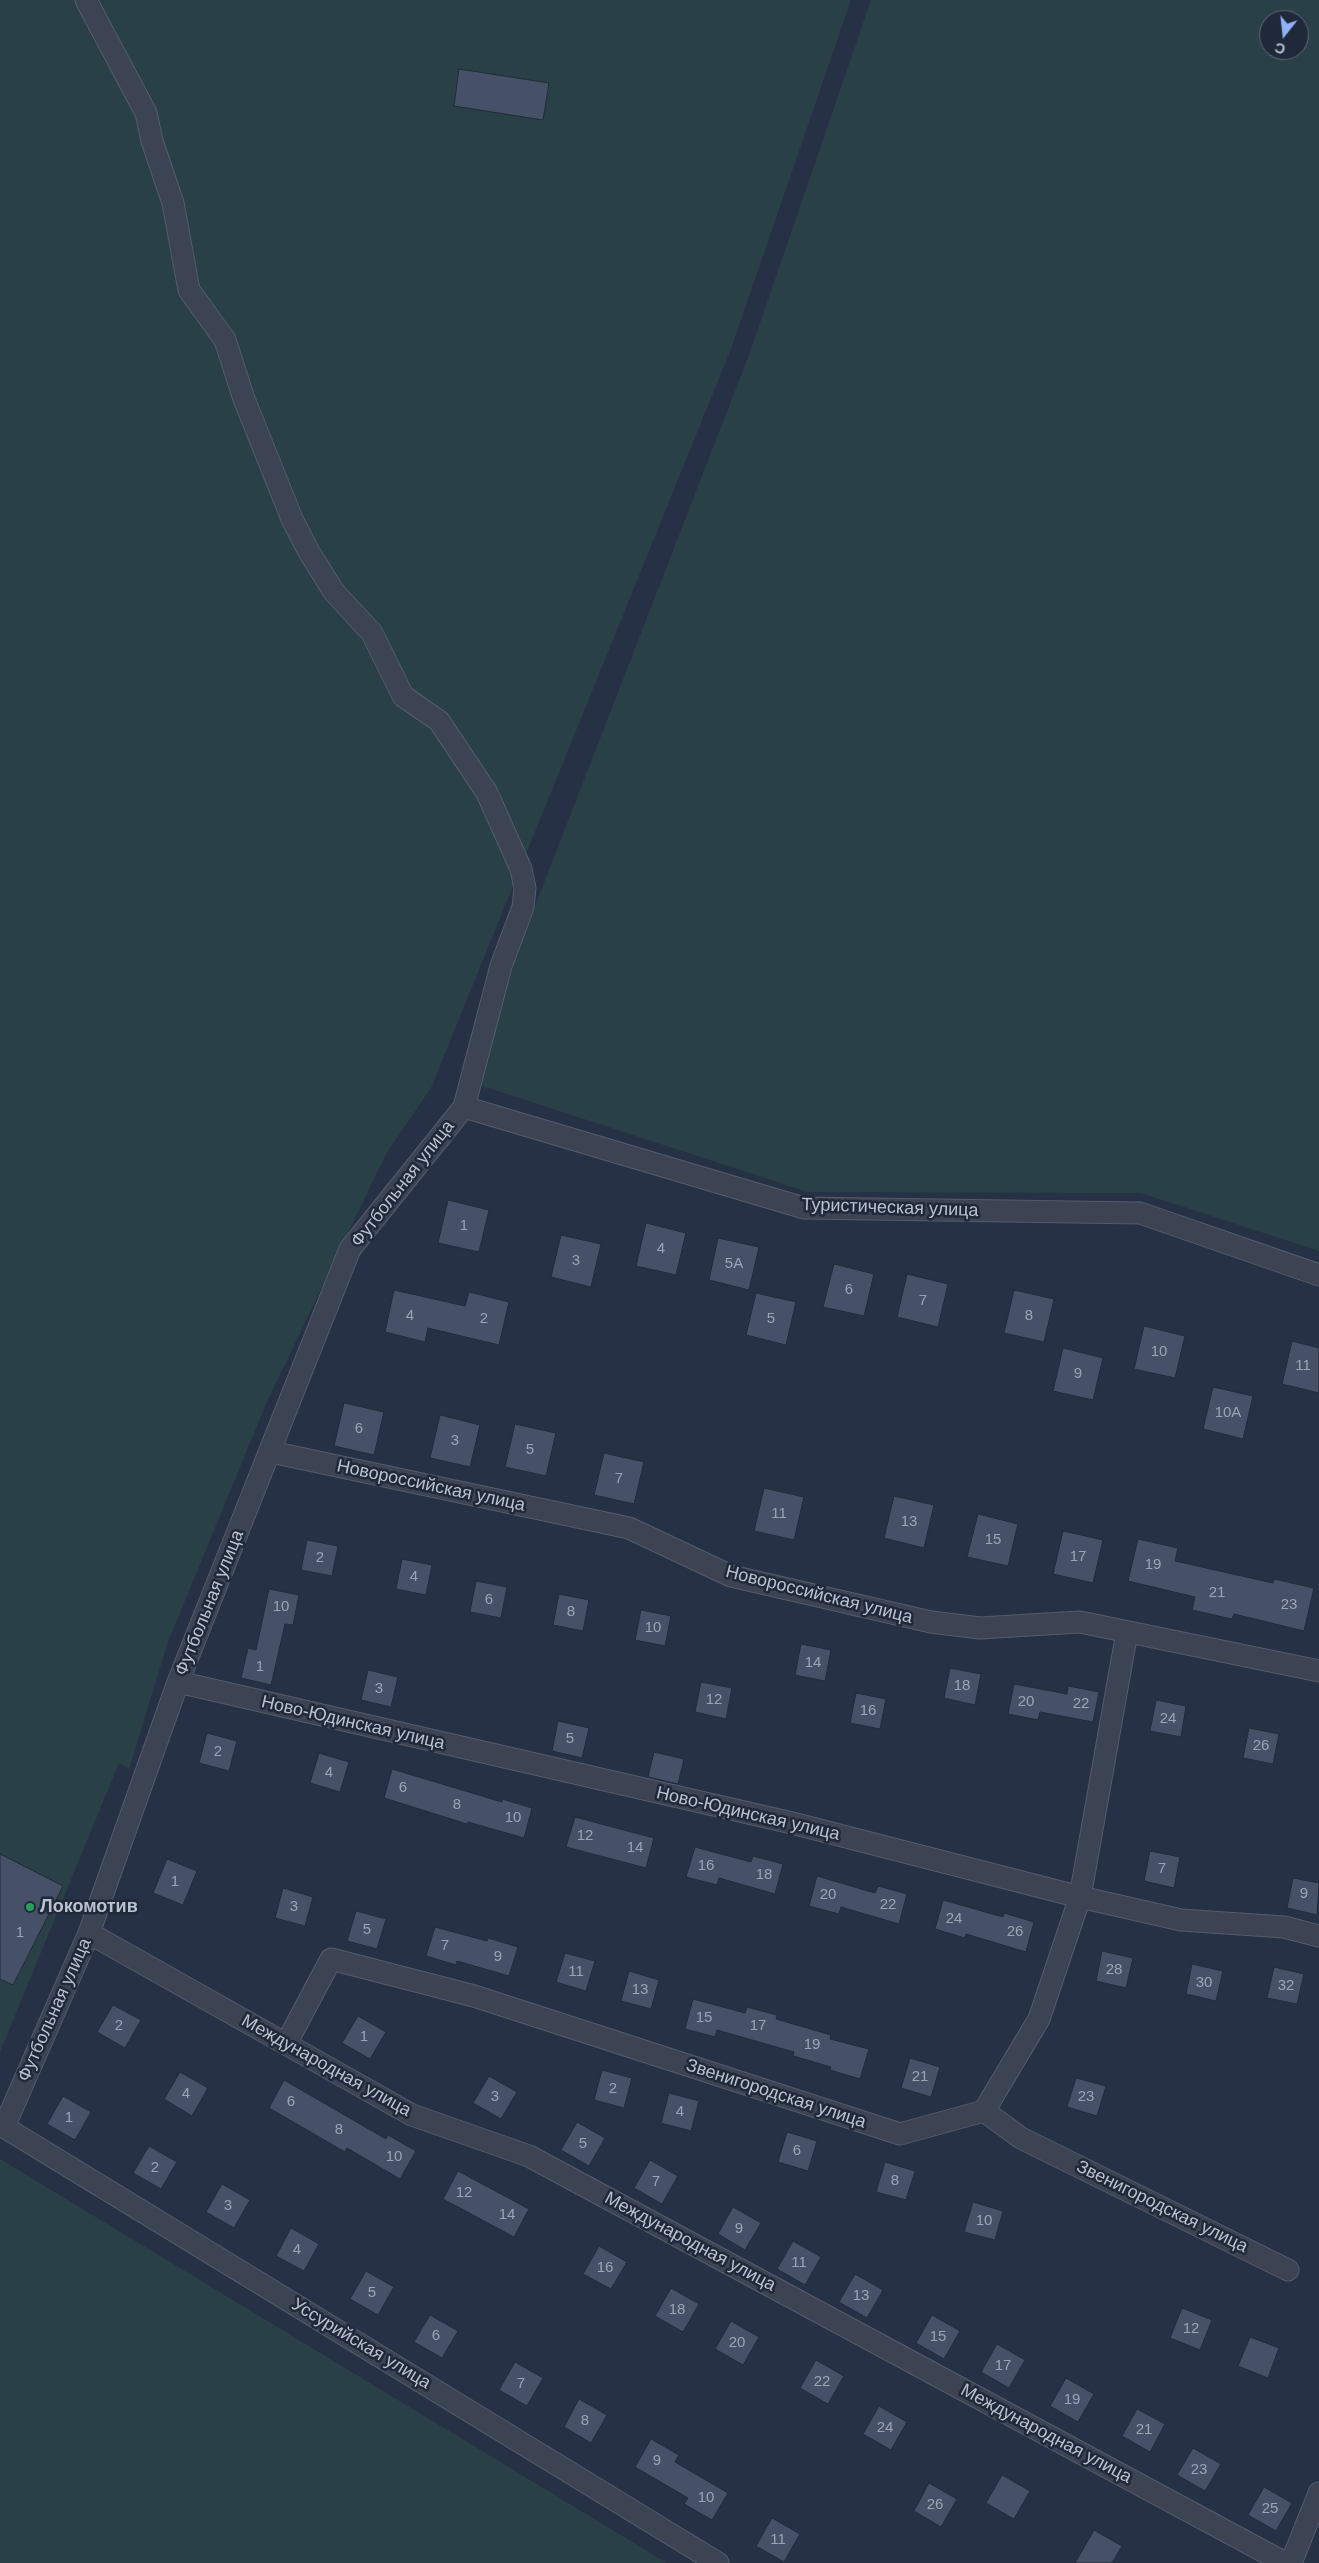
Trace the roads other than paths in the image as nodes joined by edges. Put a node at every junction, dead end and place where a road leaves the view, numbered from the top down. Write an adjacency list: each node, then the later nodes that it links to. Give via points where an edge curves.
1 (86, 0): 2 (street, via 146,113 173,203 189,290 225,340 244,399 292,519 334,592 372,633 403,696 439,721 487,793 521,868 524,907 501,966)
2 (464, 1107): 3 (street, Туристическая улица, via 804,1208 1140,1213); 4 (street, Футбольная улица, via 350,1249)
3 (1319, 1275)
4 (271, 1452): 5 (street, Новороссийская улица, via 629,1528 731,1576 931,1622 980,1628 1080,1622); 7 (street, Футбольная улица)
5 (1127, 1632): 6 (street, Новороссийская улица); 8 (street)
6 (1319, 1671)
7 (178, 1682): 8 (street, Ново-Юдинская улица, via 792,1823); 9 (street, Футбольная улица)
8 (1080, 1897): 10 (street, Ново-Юдинская улица, via 1181,1920 1284,1927); 12 (street, via 1039,2019)
9 (89, 1933): 11 (street, Международная улица); 13 (street, Футбольная улица)
10 (1319, 1936)
11 (286, 2044): 12 (street, Звенигородская улица, via 331,1960 474,1996 900,2134); 17 (street, Международная улица, via 412,2115 529,2156)
12 (984, 2111): 14 (street, Звенигородская улица, via 1021,2138)
13 (4, 2127): 16 (street, Уссурийская улица)
14 (1288, 2270)
15 (1319, 2493): 18 (street)
16 (718, 2563)
17 (1285, 2563)
18 (1291, 2563)

